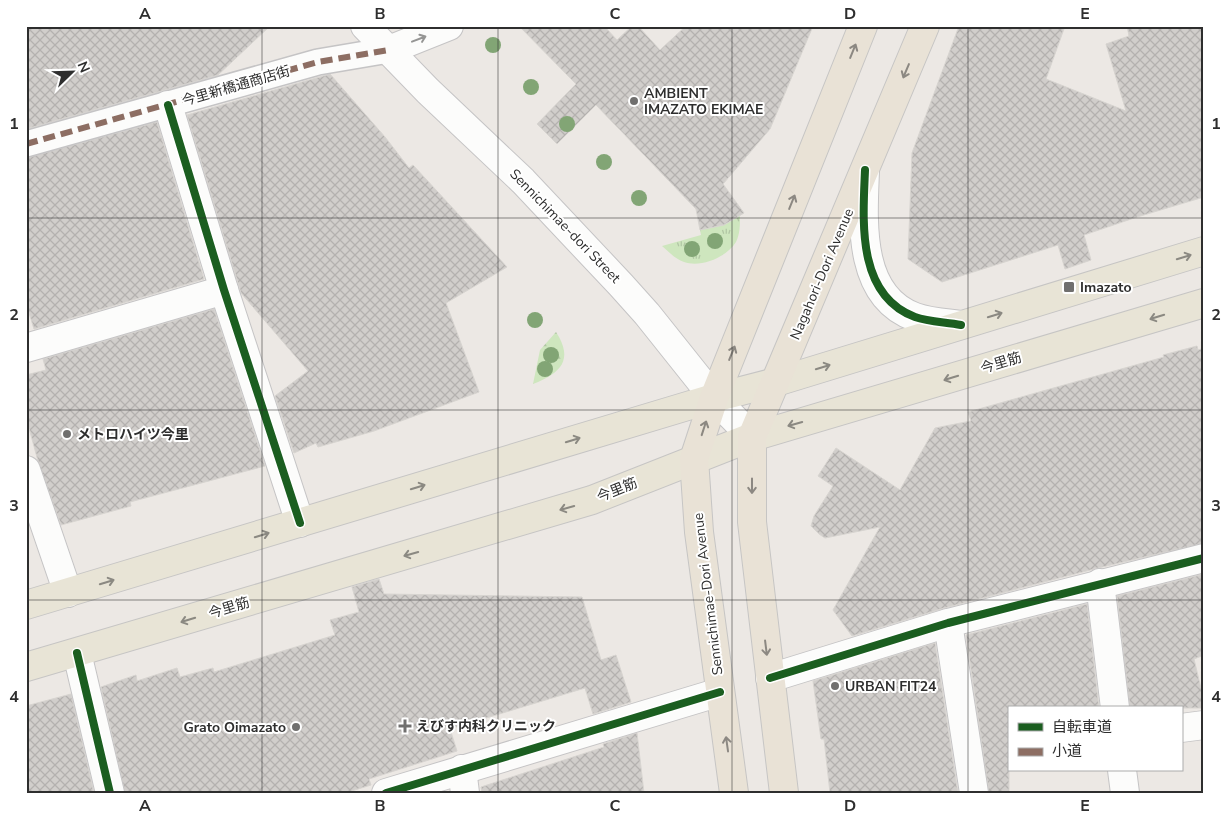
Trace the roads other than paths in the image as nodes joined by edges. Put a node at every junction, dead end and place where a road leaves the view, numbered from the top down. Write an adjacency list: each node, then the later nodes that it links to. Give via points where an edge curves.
1 (365, 26): 5 (street, Sennichimae-dori Street)
2 (449, 26): 5 (street, one-way to 2)
3 (863, 26): 15 (highway, one-way to 3)
4 (925, 26): 8 (highway, Nagahori-Dori Avenue, one-way to 8)
5 (389, 50): 6 (street, 今里新橋通商店街, via 318,62); 15 (street, Sennichimae-dori Street, via 523,181 621,285)
6 (168, 105): 7 (street, 今里新橋通商店街); 10 (street)
7 (26, 144)
8 (865, 170): 12 (street, via 863,222 875,280 890,301 915,317); 14 (highway, Nagahori-Dori Avenue)
9 (1204, 251): 12 (main road, one-way to 9)
10 (224, 290): 13 (street); 19 (street)
11 (1204, 303): 16 (main road, 今里筋, one-way to 16)
12 (960, 325): 14 (main road, one-way to 12)
13 (26, 348)
14 (776, 382): 15 (main road); 16 (highway, Nagahori-Dori Avenue)
15 (714, 398): 16 (street, Sennichimae-dori Street); 17 (highway, Sennichimae-Dori Avenue, one-way to 15); 19 (main road, one-way to 15)
16 (752, 437): 17 (main road, 今里筋); 27 (highway, one-way to 27, via 752,522)
17 (694, 459): 25 (main road, 今里筋, one-way to 25, via 592,500); 28 (highway, Sennichimae-Dori Avenue, via 699,532)
18 (26, 470): 22 (street)
19 (300, 523): 22 (main road, one-way to 19)
20 (1204, 558): 21 (street)
21 (1100, 583): 24 (street); 29 (street)
22 (68, 593): 23 (main road)
23 (26, 605)
24 (948, 623): 27 (street); 38 (street)
25 (77, 653): 26 (main road, 今里筋); 34 (street)
26 (26, 667)
27 (770, 678): 37 (highway)
28 (720, 692): 33 (street); 36 (highway, Sennichimae-Dori Avenue, one-way to 28)
29 (1115, 706)
30 (1204, 725): 31 (street)
31 (1182, 728)
32 (1122, 772): 39 (street)
33 (463, 781): 35 (street)
34 (110, 793)
35 (386, 793)
36 (734, 793)
37 (784, 793)
38 (974, 793)
39 (1125, 793)

